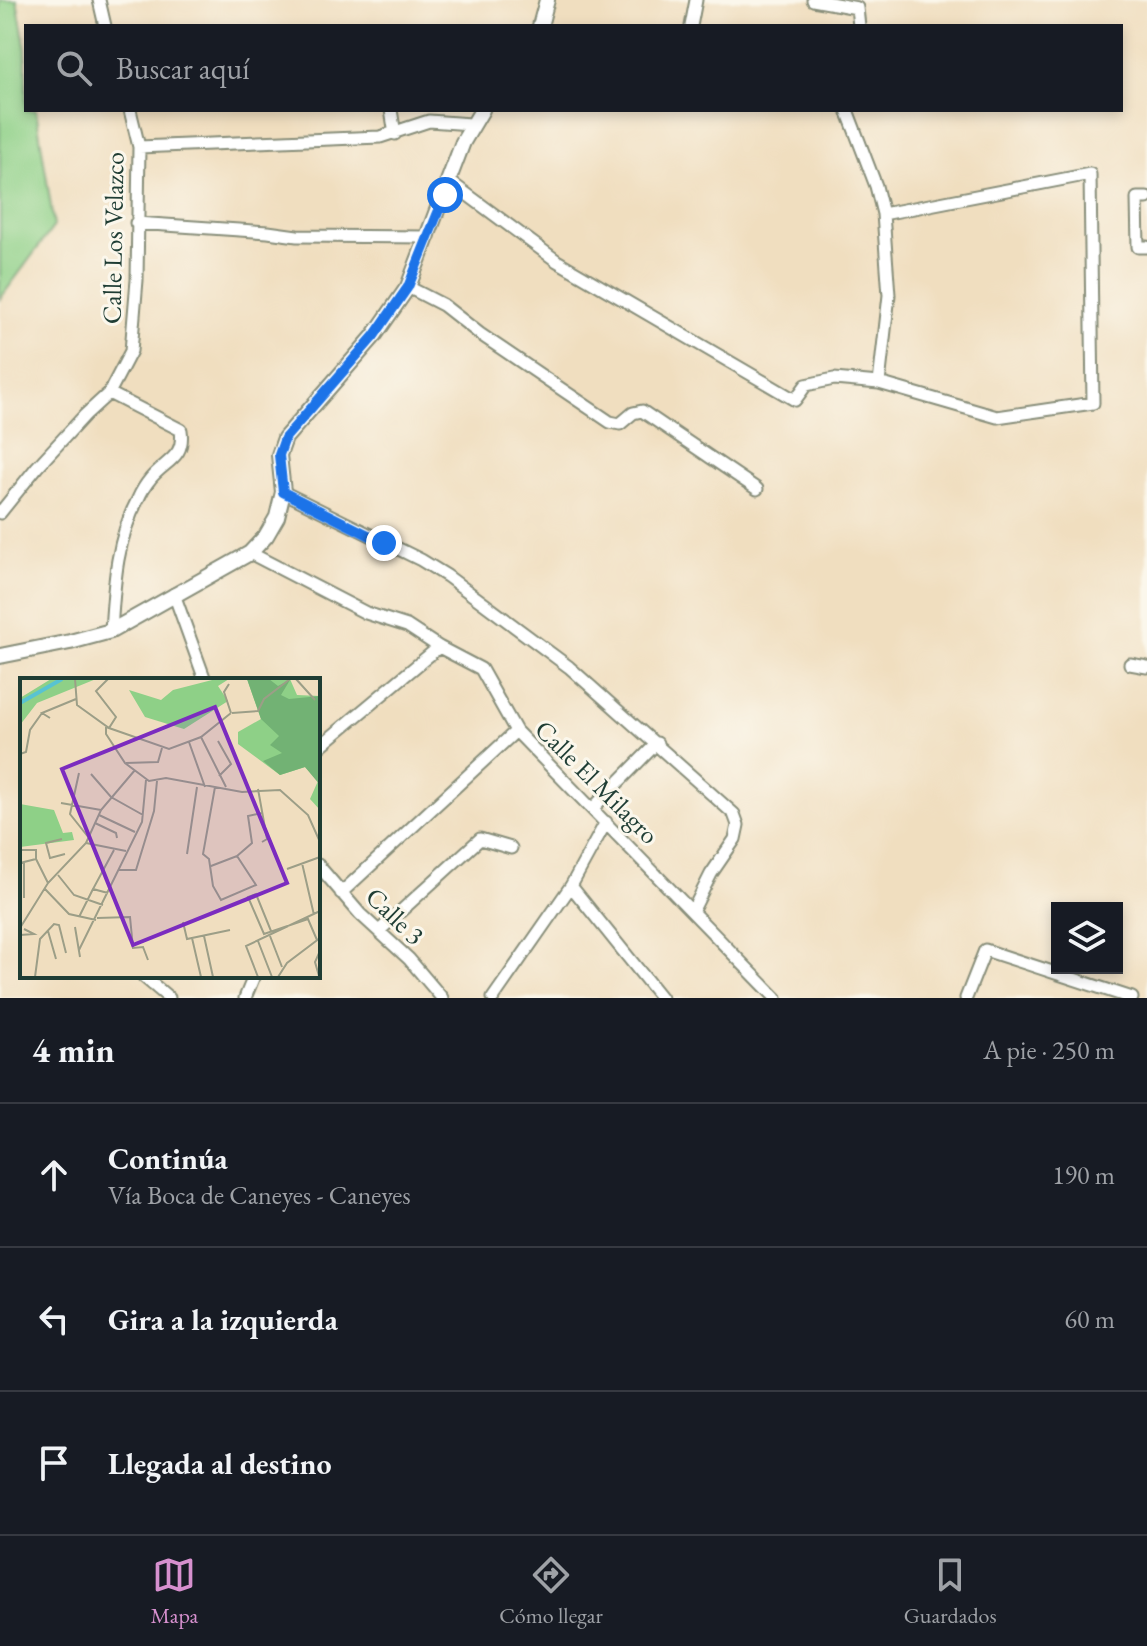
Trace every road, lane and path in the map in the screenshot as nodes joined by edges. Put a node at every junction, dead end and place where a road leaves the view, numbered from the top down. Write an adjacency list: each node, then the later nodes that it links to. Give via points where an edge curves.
1 (99, 0): 5 (street)
2 (547, 0): 6 (street)
3 (696, 0): 7 (street)
4 (813, 0): 8 (street, via 857,8)
5 (105, 24)
6 (541, 24)
7 (691, 24)
8 (859, 24)
9 (130, 112): 15 (street, Calle Los Velazco)
10 (391, 112): 14 (street)
11 (480, 112): 13 (street)
12 (848, 112): 18 (street)
13 (471, 124): 14 (street, via 429,121); 16 (street)
14 (395, 134): 15 (street)
15 (139, 147): 19 (street, Calle Los Velazco)
16 (449, 181): 20 (street); 23 (street, via 557,261 795,400 806,385 834,379)
17 (1147, 198): 21 (street, via 1137,198 1138,247)
18 (883, 214): 23 (street, via 889,295); 23 (street, via 1090,174 1093,403 997,417)
19 (136, 223): 20 (street, via 297,236); 24 (street, Calle Los Velazco, via 131,351)
20 (429, 237): 22 (street)
21 (1147, 247)
22 (408, 287): 25 (street, via 443,305 610,422 620,424 642,411); 26 (street, via 374,336 285,438 279,455)
23 (879, 383)
24 (109, 393): 27 (street, Calle Los Velazco); 30 (street, via 181,430 183,443 172,461 150,478 125,528)
25 (757, 489)
26 (283, 492): 28 (street, via 271,526); 37 (street, via 447,576 569,667)
27 (0, 513)
28 (250, 553): 29 (street); 31 (street, Calle El Milagro, via 366,613 407,626)
29 (174, 594): 30 (street); 35 (street)
30 (111, 631): 32 (street)
31 (439, 647): 36 (street, Calle El Milagro, via 481,669); 38 (street)
32 (0, 656)
33 (1130, 664): 34 (street)
34 (1147, 667)
35 (204, 678)
36 (516, 731): 39 (street, Calle El Milagro); 44 (street)
37 (657, 743): 39 (street); 45 (street, via 738,821 735,839)
38 (320, 746)
39 (592, 809): 40 (street, Calle El Milagro)
40 (606, 822): 43 (street); 45 (street, Calle El Milagro)
41 (511, 848): 46 (street, via 480,839)
42 (320, 869): 44 (street, Calle 3)
43 (571, 886): 52 (street); 53 (street)
44 (341, 893): 46 (street, Calle 3)
45 (693, 910): 54 (street, Calle El Milagro)
46 (379, 931): 51 (street, Calle 3)
47 (145, 978): 49 (street)
48 (253, 978): 50 (street)
49 (169, 998)
50 (245, 998)
51 (442, 998)
52 (493, 998)
53 (661, 998)
54 (776, 998)
55 (966, 998): 56 (street, via 985,950)
56 (1132, 998)

